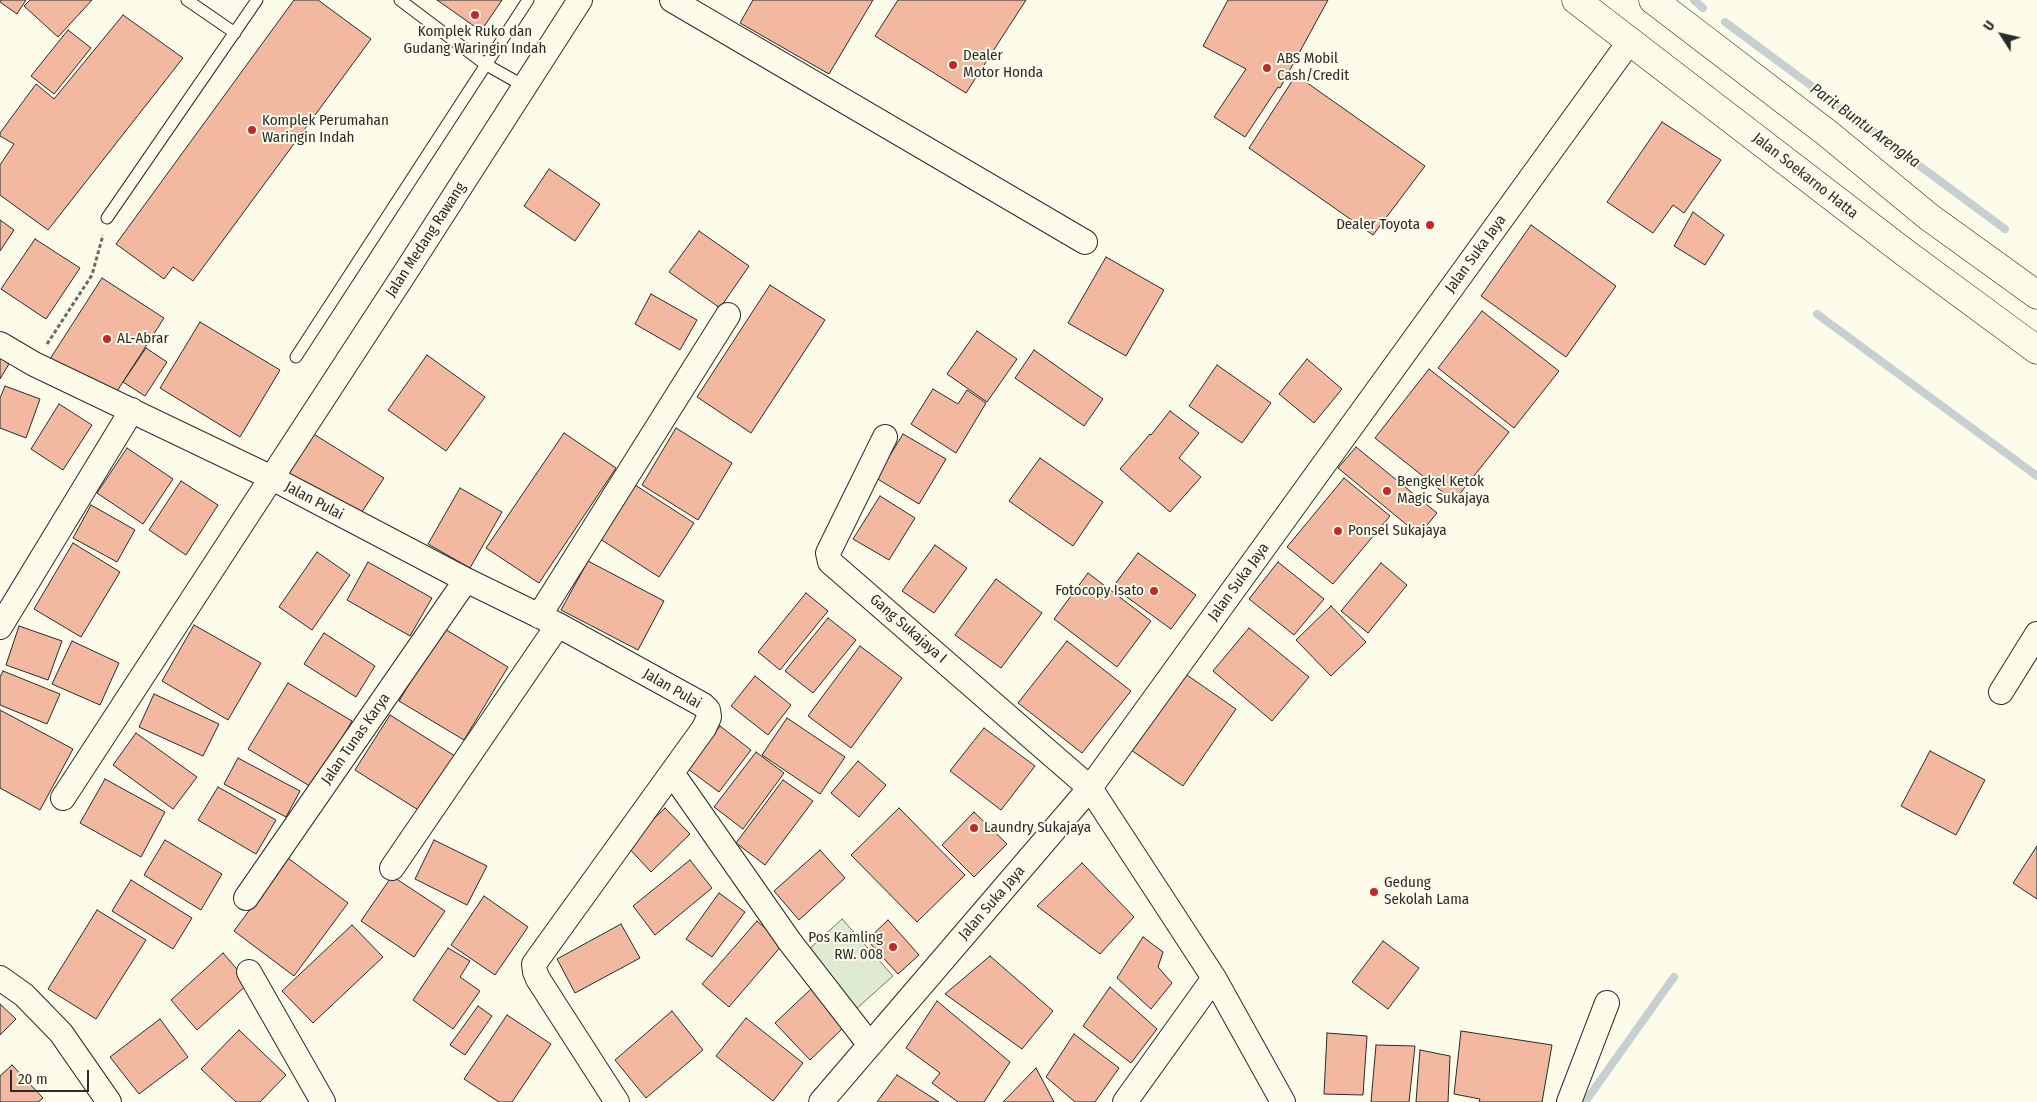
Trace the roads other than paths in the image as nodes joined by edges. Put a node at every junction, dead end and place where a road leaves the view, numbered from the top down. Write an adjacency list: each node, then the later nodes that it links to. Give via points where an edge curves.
1 (187, 0): 9 (lane)
2 (257, 0): 9 (lane)
3 (400, 0): 11 (lane)
4 (528, 0): 11 (lane)
5 (580, 0): 12 (street, Jalan Medang Rawang)
6 (672, 0): 15 (street)
7 (1576, 0): 10 (main road, Jalan Soekarno Hatta)
8 (1653, 0): 13 (main road, via 1827,133)
9 (235, 33): 14 (lane)
10 (1630, 41): 16 (main road, Jalan Soekarno Hatta); 31 (street, Jalan Suka Jaya)
11 (486, 64): 12 (lane); 21 (lane)
12 (524, 86): 24 (street, Jalan Medang Rawang)
13 (1930, 217): 16 (main road); 17 (main road)
14 (108, 218)
15 (1085, 242)
16 (1904, 252): 20 (main road, Jalan Soekarno Hatta)
17 (2037, 295)
18 (728, 315): 26 (street)
19 (0, 344): 22 (street, Jalan Pulai, via 34,364)
20 (2037, 350)
21 (296, 357)
22 (132, 410): 24 (street, Jalan Pulai); 27 (street)
23 (885, 436): 31 (street, Gang Sukajaya I, via 828,553 830,562)
24 (272, 478): 25 (street, Jalan Pulai); 32 (street, Jalan Medang Rawang)
25 (466, 580): 26 (street, Jalan Pulai); 34 (street, Jalan Tunas Karya)
26 (549, 620): 30 (street, Jalan Pulai, via 708,710 704,728); 33 (street)
27 (0, 627)
28 (2037, 634): 29 (street)
29 (2001, 692)
30 (672, 773): 39 (street, via 790,942); 42 (street, Jalan Pulai, via 534,964 538,979)
31 (1090, 788): 37 (street, Gang Sukajaya I); 39 (street, Jalan Suka Jaya)
32 (63, 798)
33 (392, 868)
34 (246, 898)
35 (249, 972): 41 (street)
36 (0, 978): 40 (street, via 24,995 60,1033)
37 (1214, 978): 44 (street); 45 (street, Gang Sukajaya I)
38 (1607, 1003): 46 (street)
39 (870, 1045): 43 (street, Jalan Suka Jaya)
40 (109, 1102)
41 (323, 1102)
42 (617, 1102)
43 (821, 1102)
44 (1125, 1102)
45 (1282, 1102)
46 (1569, 1102)

